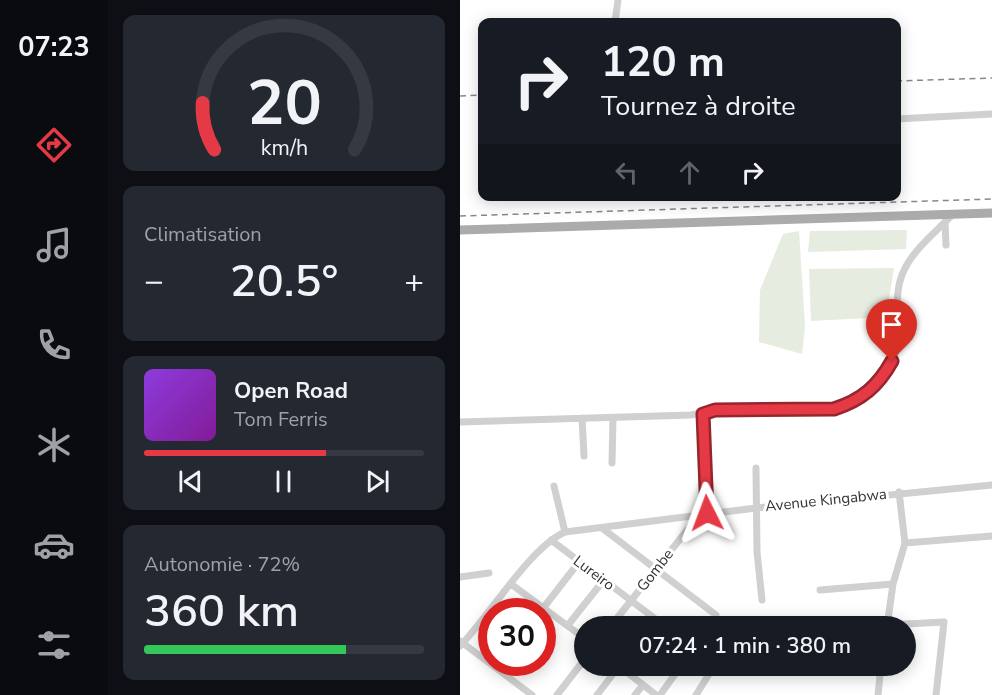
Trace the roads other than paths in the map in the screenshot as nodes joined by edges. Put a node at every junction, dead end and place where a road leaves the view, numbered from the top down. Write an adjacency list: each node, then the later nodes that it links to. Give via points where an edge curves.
1 (618, 0): 2 (street)
2 (616, 18)
3 (991, 114): 4 (street)
4 (901, 119)
5 (991, 213): 6 (main road)
6 (949, 219): 7 (main road); 8 (street); 9 (street, via 911,258 902,275 896,296 897,348 873,389 834,409 715,410)
7 (460, 230)
8 (946, 244)
9 (703, 414): 11 (street); 20 (street)
10 (582, 418): 11 (street); 12 (street); 13 (street)
11 (613, 418): 14 (street)
12 (460, 422)
13 (584, 456)
14 (612, 463)
15 (756, 468): 19 (street)
16 (991, 485): 18 (street, Avenue Kingabwa)
17 (554, 486): 22 (street)
18 (899, 492): 19 (street, Avenue Kingabwa); 25 (street)
19 (756, 507): 20 (street, Avenue Kingabwa); 36 (street)
20 (703, 513): 21 (street, Avenue Kingabwa); 27 (street, Gombe)
21 (602, 528): 22 (street, Avenue Kingabwa); 27 (street)
22 (565, 532): 24 (street, Avenue Kingabwa)
23 (991, 536): 25 (street)
24 (551, 540): 26 (street, Lureiro); 31 (street, Avenue Kingabwa)
25 (905, 543): 32 (street)
26 (579, 562): 30 (street, Lureiro); 35 (street)
27 (656, 570): 37 (street, Gombe); 38 (street)
28 (489, 573): 29 (street)
29 (460, 577)
30 (603, 581): 37 (street, Lureiro); 44 (street)
31 (511, 584): 34 (street); 46 (street, Avenue Kingabwa)
32 (893, 584): 33 (street); 42 (street)
33 (820, 590)
34 (530, 598)
35 (552, 598)
36 (762, 600)
37 (631, 601): 40 (street, Gombe); 41 (street, Lureiro)
38 (716, 615)
39 (556, 616): 44 (street)
40 (619, 616)
41 (649, 616)
42 (888, 616)
43 (916, 624): 62 (street, via 944,622)
44 (568, 625): 45 (street)
45 (574, 630)
46 (461, 644): 54 (street)
47 (574, 673): 55 (street)
48 (614, 676): 56 (street)
49 (632, 676): 53 (street)
50 (674, 676): 59 (street)
51 (708, 676): 60 (street)
52 (880, 676): 61 (street)
53 (643, 686): 57 (street); 58 (street)
54 (532, 695)
55 (557, 695)
56 (597, 695)
57 (636, 695)
58 (656, 695)
59 (660, 695)
60 (696, 695)
61 (878, 695)
62 (936, 695)

